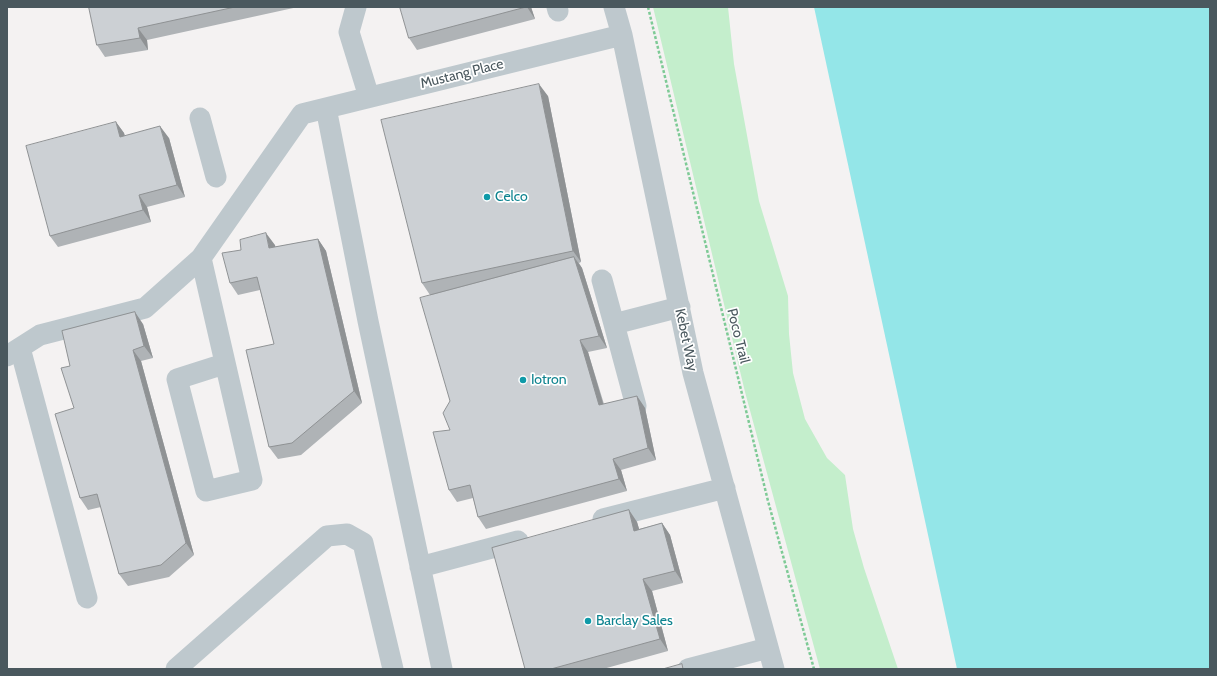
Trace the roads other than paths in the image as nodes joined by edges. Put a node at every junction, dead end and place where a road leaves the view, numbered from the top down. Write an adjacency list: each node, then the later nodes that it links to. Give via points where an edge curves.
1 (356, 7): 4 (street, via 349,32)
2 (614, 7): 3 (street, Kebet Way)
3 (622, 35): 4 (street, Mustang Place); 10 (street, Kebet Way)
4 (369, 97): 5 (street, Mustang Place)
5 (326, 108): 8 (street, Mustang Place, via 302,114); 18 (street)
6 (200, 118): 7 (street)
7 (216, 177)
8 (200, 258): 12 (street, via 145,308 40,336); 13 (street)
9 (602, 280): 11 (street)
10 (680, 307): 11 (street); 15 (street, Kebet Way, via 693,373)
11 (614, 324): 14 (street)
12 (14, 352): 19 (street)
13 (224, 364): 13 (street, via 252,480 206,491 177,379)
14 (636, 406)
15 (725, 488): 16 (street); 20 (street, Kebet Way)
16 (588, 523)
17 (534, 537): 18 (street)
18 (420, 567): 23 (street)
19 (87, 598)
20 (768, 648): 24 (street); 25 (street, Kebet Way)
21 (176, 669): 22 (street, via 328,536 347,534 363,543)
22 (393, 669)
23 (442, 669)
24 (688, 669)
25 (774, 669)

